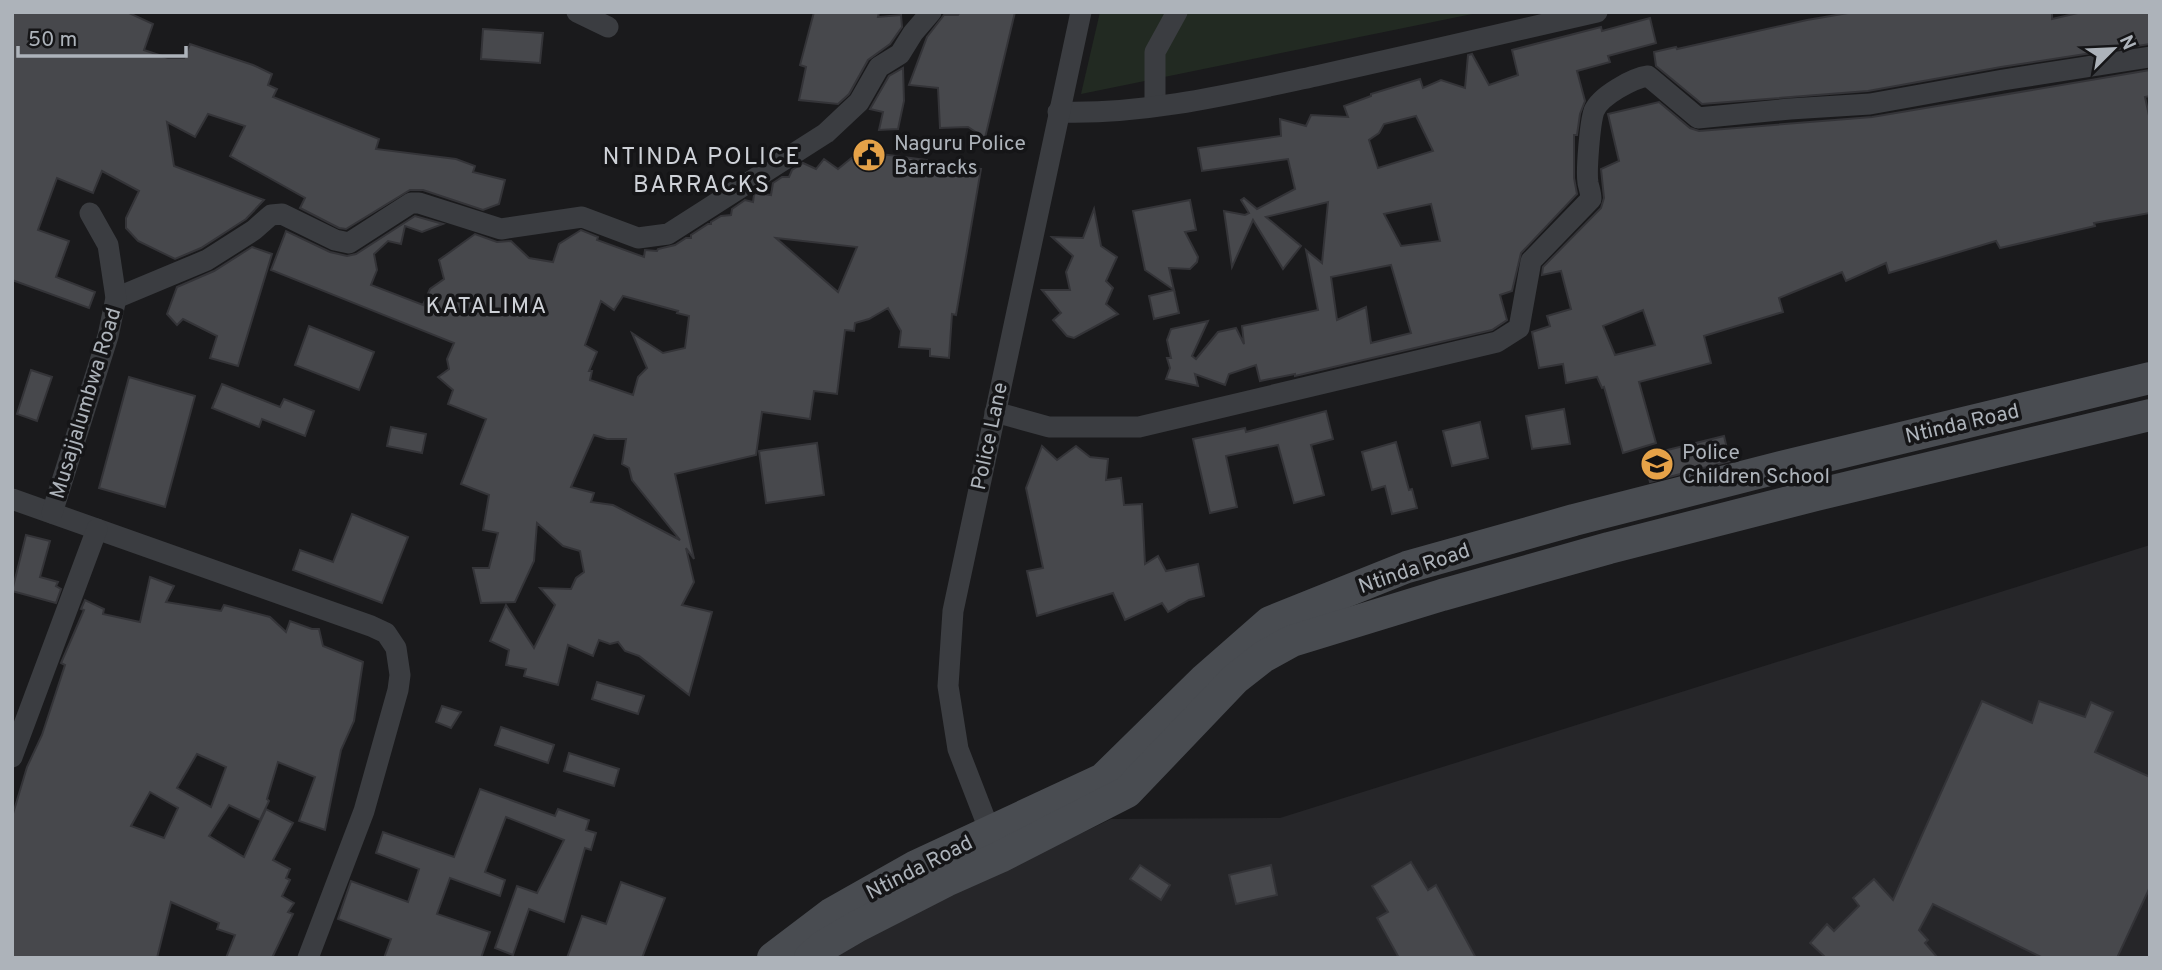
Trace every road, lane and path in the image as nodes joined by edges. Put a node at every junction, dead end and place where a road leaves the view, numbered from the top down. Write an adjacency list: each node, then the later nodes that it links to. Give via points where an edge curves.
1 (577, 12): 6 (street)
2 (930, 12): 11 (street, via 900,54 879,67 859,102 826,133 668,234 638,238 582,217 501,229 411,203 349,243 282,214 271,215 207,260)
3 (1080, 12): 9 (street, Police Lane)
4 (1177, 12): 8 (street, via 1155,52)
5 (1597, 12): 8 (street, via 1276,85)
6 (608, 27)
7 (2150, 57): 13 (street, via 1870,104 1713,118 1698,118 1648,76 1634,79 1594,112 1588,171 1591,199 1531,261 1519,328 1511,335 1139,427 1049,427)
8 (1155, 106): 9 (street)
9 (1058, 113): 13 (street, Police Lane)
10 (90, 213): 11 (street, Musajjalumbwa Road, via 108,245)
11 (116, 298): 16 (street, Musajjalumbwa Road)
12 (2150, 378): 19 (main road, Ntinda Road, via 1574,520 1407,567 1270,622 1103,779)
13 (995, 412): 19 (street, Police Lane, via 953,611 948,686 958,748)
14 (2150, 415): 19 (main road, Ntinda Road, via 1609,548 1292,641 1235,679 1127,792)
15 (12, 499): 16 (street)
16 (52, 513): 17 (street)
17 (97, 529): 18 (street); 20 (street, via 371,626 392,639 400,660 398,690 364,811)
18 (12, 757)
19 (995, 844): 21 (main road, Ntinda Road, via 916,866 831,914); 22 (main road, Ntinda Road, via 946,881 858,926)
20 (308, 958)
21 (773, 958)
22 (810, 958)

